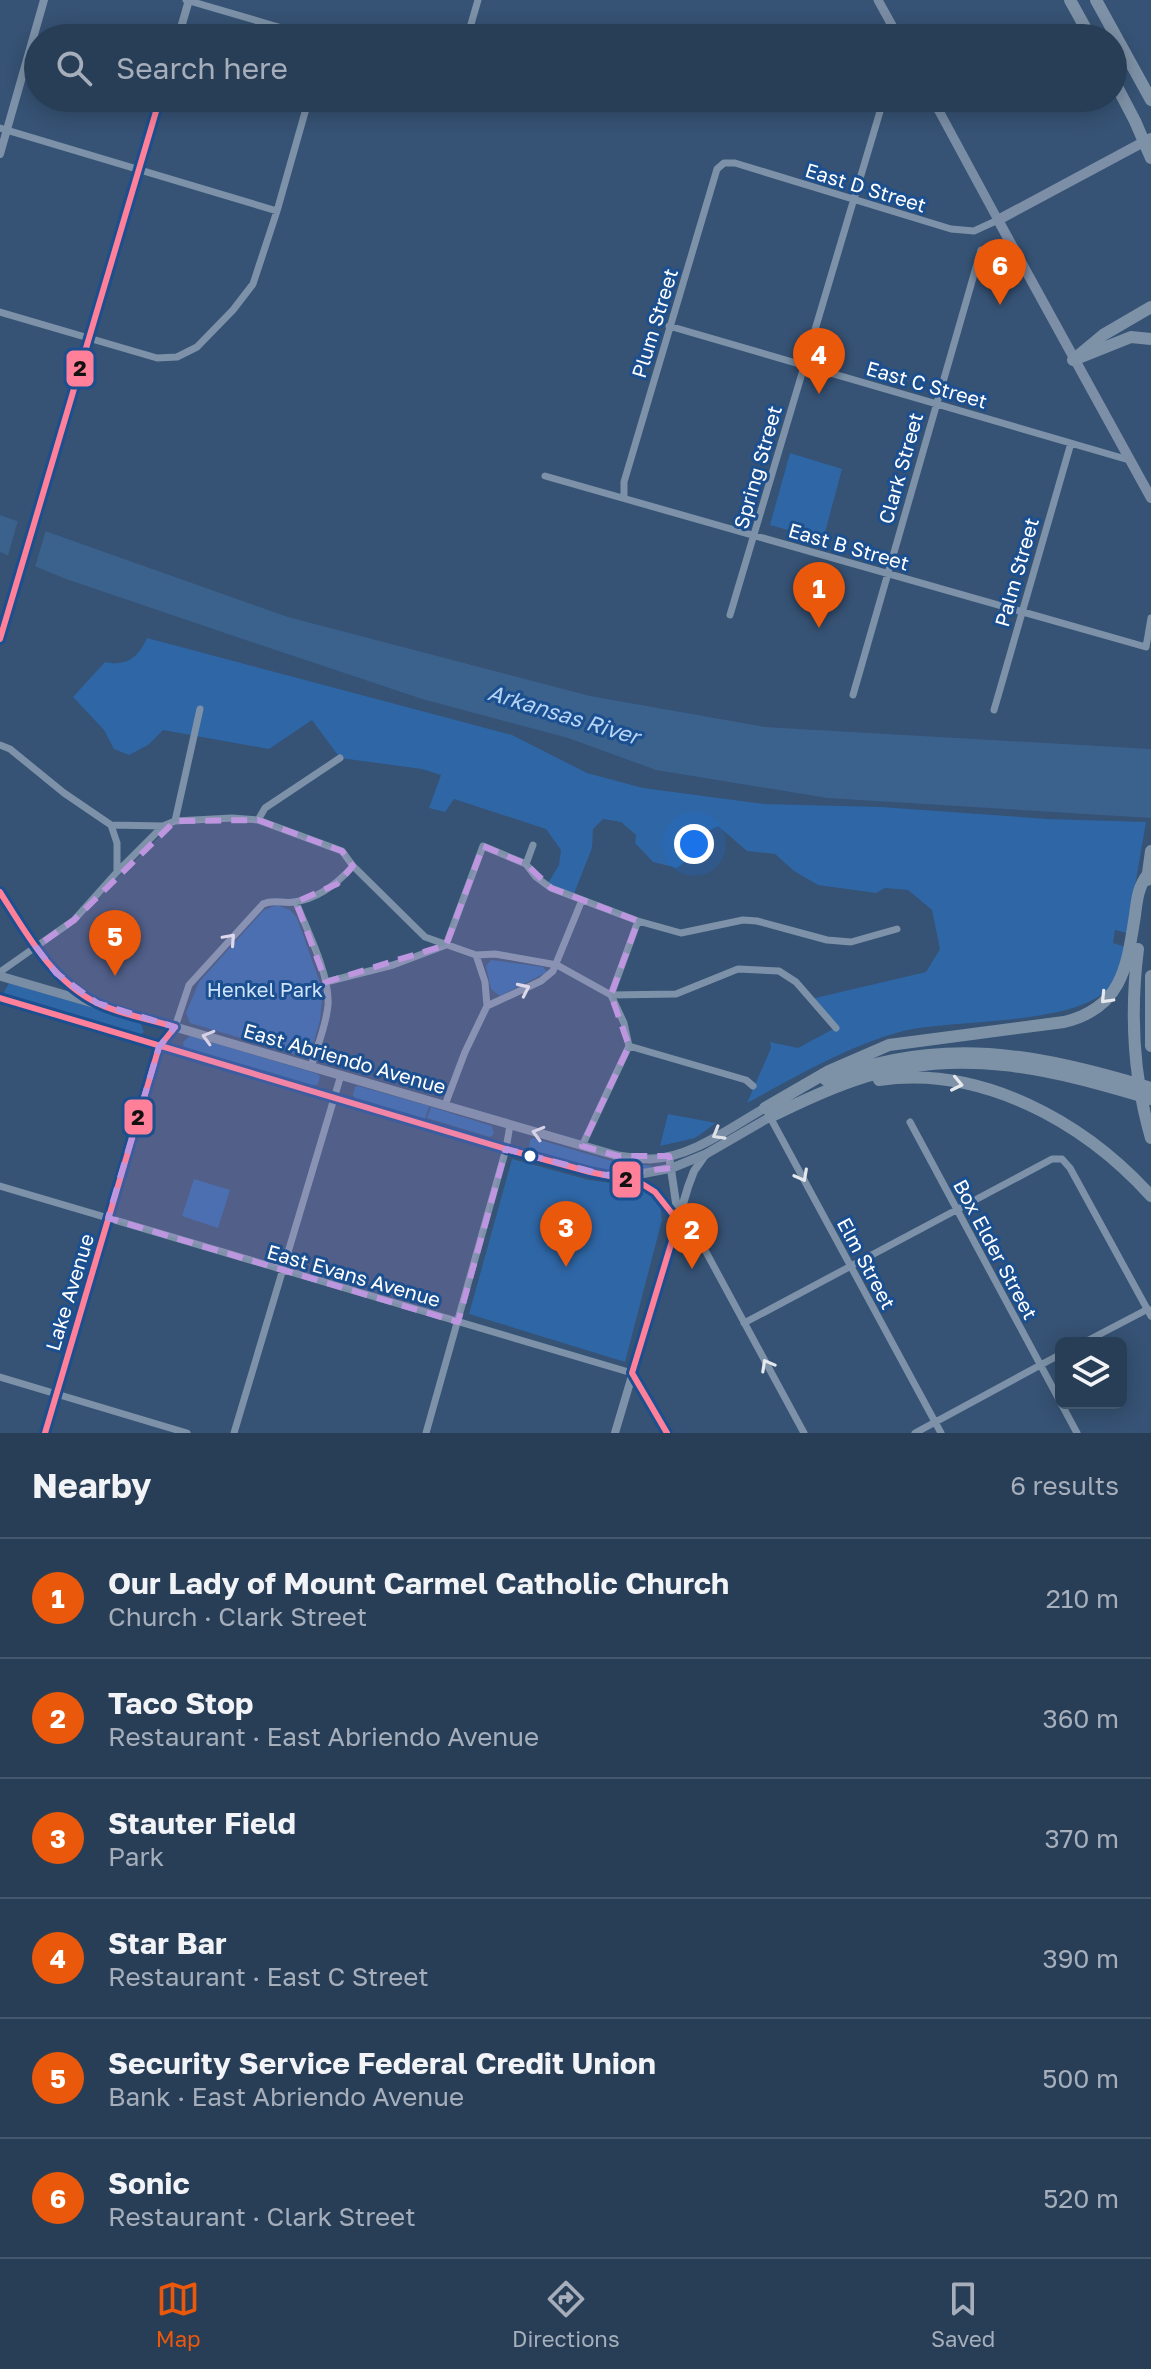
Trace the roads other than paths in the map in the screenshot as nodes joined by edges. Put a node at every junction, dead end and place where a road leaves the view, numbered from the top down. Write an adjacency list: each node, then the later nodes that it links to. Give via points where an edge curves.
1 (44, 0): 7 (street)
2 (188, 0): 8 (street); 9 (street)
3 (478, 0): 10 (street)
4 (878, 0): 11 (main road)
5 (1070, 0): 12 (highway)
6 (1096, 0): 13 (highway)
7 (37, 24)
8 (182, 24)
9 (269, 24)
10 (471, 24)
11 (891, 24)
12 (1083, 24)
13 (1109, 24)
14 (1127, 56): 16 (highway)
15 (24, 64): 22 (street)
16 (1151, 100)
17 (1127, 106): 25 (highway)
18 (156, 112): 27 (street)
19 (305, 112): 29 (street)
20 (880, 112): 28 (street, Spring Street)
21 (940, 112): 30 (main road)
22 (4, 129): 24 (street); 27 (street)
23 (1151, 138): 30 (main road)
24 (0, 154)
25 (1151, 158)
26 (724, 163): 28 (street, East D Street); 34 (street, Plum Street, via 717,169)
27 (139, 170): 29 (street); 49 (street)
28 (852, 200): 30 (street, East D Street, via 959,231); 37 (street, Spring Street)
29 (277, 211): 33 (street, via 253,284 197,347 177,357 157,358)
30 (998, 220): 36 (main road)
31 (981, 250): 38 (street, Clark Street)
32 (1151, 307): 36 (highway)
33 (0, 312)
34 (669, 326): 37 (street, East C Street); 42 (street, Plum Street)
35 (1151, 339): 36 (highway, via 1131,337)
36 (1073, 360): 40 (main road)
37 (803, 365): 38 (street, East C Street); 44 (street, Spring Street)
38 (935, 404): 39 (street, East C Street); 45 (street, Clark Street)
39 (1071, 443): 40 (street, East C Street); 46 (street, Palm Street)
40 (1129, 460): 43 (main road)
41 (545, 476): 42 (street, East B Street)
42 (624, 496): 44 (street, East B Street)
43 (1151, 498)
44 (753, 536): 45 (street, East B Street); 47 (street, Spring Street)
45 (887, 573): 46 (street, East B Street); 50 (street, Clark Street)
46 (1021, 612): 48 (street, East B Street, via 1146,647); 52 (street, Palm Street)
47 (730, 615)
48 (1151, 618)
49 (0, 639)
50 (853, 695)
51 (200, 709): 56 (street)
52 (994, 710)
53 (0, 745): 57 (street)
54 (340, 758): 55 (street, via 265,808)
55 (258, 820): 56 (street); 62 (street, via 342,851)
56 (175, 821): 58 (street)
57 (111, 825): 58 (street); 63 (street)
58 (163, 826): 63 (street)
59 (533, 845): 61 (street)
60 (1151, 851): 64 (highway)
61 (526, 864): 66 (street, via 551,888); 70 (street, via 483,846)
62 (353, 866): 67 (street, via 337,884); 70 (street, via 425,937)
63 (117, 872): 71 (street, via 74,920)
64 (1148, 874): 92 (highway, one-way to 92, via 1139,886 1122,978 1089,1012 1064,1022 889,1045); 99 (highway, via 1133,1015)
65 (0, 892): 71 (street)
66 (582, 900): 68 (street); 73 (street)
67 (296, 902): 76 (street); 81 (street, one-way to 67, via 189,985 263,904)
68 (638, 921): 69 (street, via 681,933 757,921 851,942); 77 (street)
69 (897, 929)
70 (446, 945): 72 (street); 76 (street)
71 (36, 947): 74 (street); 79 (street, via 56,973)
72 (476, 955): 73 (street); 80 (street)
73 (557, 965): 77 (street); 80 (street, one-way to 73, via 541,981)
74 (0, 974): 79 (main road, East Abriendo Avenue)
75 (1151, 976): 84 (highway)
76 (326, 982): 86 (street, via 324,1026)
77 (611, 995): 82 (street, via 676,994 738,969 779,971 796,982); 83 (street)
78 (0, 998): 85 (main road, East Abriendo Avenue)
79 (97, 1003): 81 (main road, East Abriendo Avenue)
80 (487, 1006): 95 (street)
81 (175, 1027): 85 (street, Lake Avenue); 86 (main road, East Abriendo Avenue, one-way to 81)
82 (836, 1028)
83 (629, 1046): 89 (street); 100 (street)
84 (1151, 1046)
85 (159, 1047): 93 (main road, East Abriendo Avenue); 109 (street, Lake Avenue)
86 (311, 1067): 87 (main road, East Abriendo Avenue)
87 (341, 1075): 93 (street); 95 (main road, East Abriendo Avenue)
88 (1115, 1083): 90 (highway); 91 (highway, via 1039,1068 960,1063 888,1071); 92 (highway, via 1068,1064 1025,1056 947,1054 873,1065); 94 (highway)
89 (753, 1086)
90 (1151, 1088)
91 (825, 1091): 96 (highway); 107 (highway, one-way to 107, via 913,1078 992,1092 1072,1127)
92 (780, 1098): 96 (highway)
93 (335, 1099): 101 (main road, East Abriendo Avenue); 112 (street)
94 (1151, 1099)
95 (445, 1105): 98 (main road, East Abriendo Avenue)
96 (768, 1112): 102 (main road, East Abriendo Avenue); 103 (main road, East Abriendo Avenue, one-way to 103); 111 (street, Elm Street, one-way to 111)
97 (910, 1122): 108 (street, Box Elder Street)
98 (510, 1125): 100 (main road, East Abriendo Avenue, one-way to 98); 101 (street)
99 (1151, 1138)
100 (582, 1146): 103 (main road, East Abriendo Avenue, via 618,1156)
101 (506, 1149): 105 (main road, East Abriendo Avenue); 114 (street)
102 (706, 1154): 104 (main road, East Abriendo Avenue); 110 (street, via 691,1179)
103 (669, 1156): 104 (street)
104 (672, 1168): 105 (main road, East Abriendo Avenue); 110 (street)
105 (625, 1177): 110 (street, via 647,1186)
106 (0, 1186): 109 (street, East Evans Avenue)
107 (1151, 1196)
108 (956, 1208): 111 (street); 113 (street, via 1052,1159 1062,1159); 118 (street, Box Elder Street)
109 (108, 1218): 112 (street, East Evans Avenue); 121 (street, Lake Avenue)
110 (678, 1221): 115 (street, via 699,1239); 119 (street)
111 (850, 1266): 115 (street); 122 (street, Elm Street)
112 (282, 1271): 114 (street, East Evans Avenue); 125 (street)
113 (1150, 1311): 116 (street)
114 (458, 1322): 119 (street, East Evans Avenue); 126 (street)
115 (744, 1323): 129 (street, one-way to 115)
116 (1096, 1337)
117 (1055, 1357): 118 (street)
118 (1040, 1365): 122 (street); 132 (street, Box Elder Street)
119 (632, 1373): 127 (street); 128 (street)
120 (0, 1377): 121 (street)
121 (56, 1393): 123 (street, Lake Avenue); 124 (street)
122 (935, 1422): 130 (street); 131 (street, Elm Street)
123 (45, 1433)
124 (187, 1433)
125 (234, 1433)
126 (426, 1433)
127 (615, 1433)
128 (667, 1433)
129 (804, 1433)
130 (915, 1433)
131 (941, 1433)
132 (1077, 1433)

